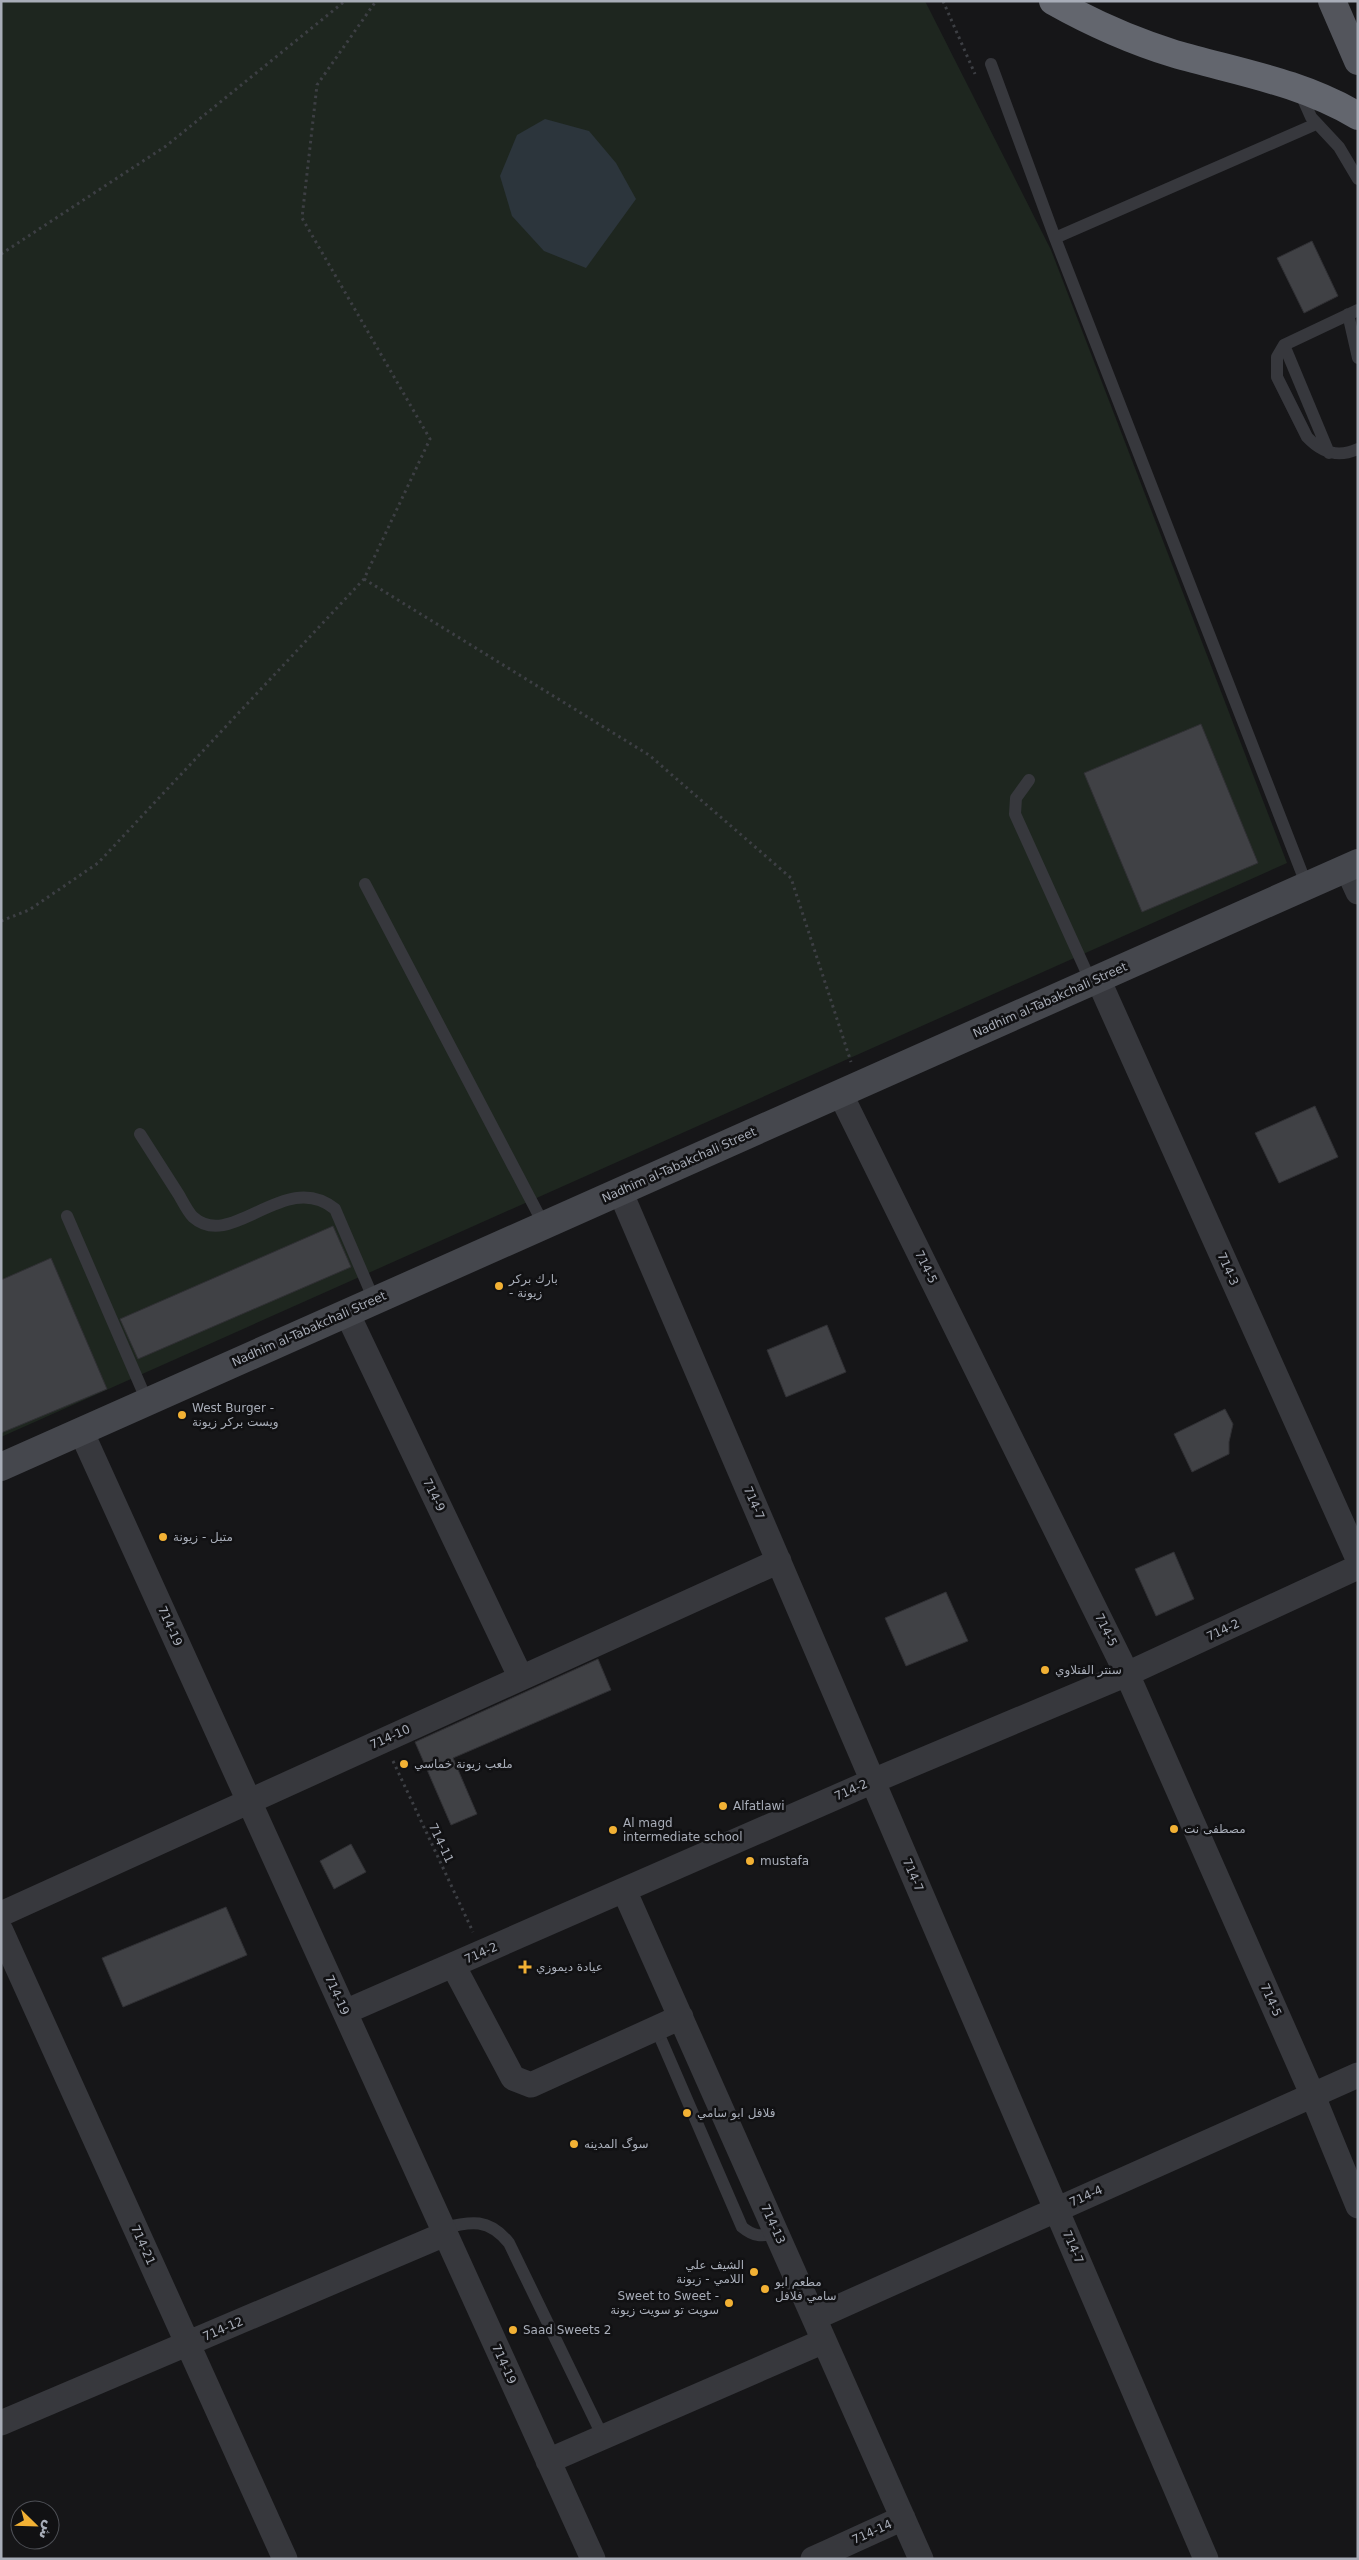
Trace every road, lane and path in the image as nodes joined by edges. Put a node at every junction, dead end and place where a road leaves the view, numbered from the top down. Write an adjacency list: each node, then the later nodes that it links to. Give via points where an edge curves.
1 (345, 1): 12 (path, via 166,146)
2 (376, 1): 18 (path, via 317,85 302,218 430,439)
3 (1053, 1): 7 (highway, via 1140,42)
4 (1332, 1): 5 (main road)
5 (1358, 61)
6 (991, 64): 11 (lane)
7 (1298, 87): 8 (highway); 9 (lane)
8 (1358, 116)
9 (1316, 124): 10 (lane, via 1339,147); 11 (lane)
10 (1358, 179)
11 (1055, 238): 22 (lane)
12 (1, 254)
13 (1353, 312): 14 (lane); 15 (lane)
14 (1284, 346): 17 (lane); 17 (lane, via 1277,357 1277,377 1307,437)
15 (1358, 358)
16 (1358, 449): 17 (lane, via 1345,455)
17 (1328, 453)
18 (364, 578): 23 (path, via 98,863 29,910); 25 (path, via 649,755 791,878)
19 (1029, 780): 24 (lane, via 1016,798 1015,814)
20 (1354, 874): 22 (main road, Nadhim al-Tabakchali Street)
21 (365, 884): 29 (lane)
22 (1307, 886): 24 (main road, Nadhim al-Tabakchali Street)
23 (1, 921)
24 (1095, 980): 25 (main road, Nadhim al-Tabakchali Street); 35 (street, 714-3)
25 (849, 1089): 27 (main road, Nadhim al-Tabakchali Street); 38 (street, 714-5)
26 (140, 1134): 30 (lane, via 194,1218 209,1224 228,1225 283,1200 305,1196 327,1202 335,1208)
27 (620, 1191): 29 (main road, Nadhim al-Tabakchali Street); 36 (street, 714-7)
28 (67, 1216): 32 (lane)
29 (544, 1225): 30 (main road, Nadhim al-Tabakchali Street)
30 (374, 1300): 31 (main road, Nadhim al-Tabakchali Street)
31 (347, 1313): 32 (main road, Nadhim al-Tabakchali Street); 39 (street, 714-9)
32 (147, 1401): 33 (main road, Nadhim al-Tabakchali Street)
33 (81, 1431): 34 (main road, Nadhim al-Tabakchali Street); 42 (street, 714-19)
34 (1, 1467)
35 (1358, 1559)
36 (779, 1561): 39 (street, 714-10); 41 (street, 714-7)
37 (1358, 1567): 38 (street, 714-2)
38 (1128, 1674): 41 (street, 714-2); 52 (street, 714-5)
39 (522, 1678): 40 (street, 714-10)
40 (384, 1740): 42 (street, 714-10); 46 (path, 714-11)
41 (873, 1781): 43 (street, 714-2); 54 (street, 714-7)
42 (249, 1801): 44 (street, 714-10); 48 (street, 714-19)
43 (624, 1890): 46 (street, 714-2); 49 (street, 714-13)
44 (1, 1914)
45 (1, 1931): 59 (street, 714-21)
46 (482, 1952): 47 (street, 714-2)
47 (453, 1965): 48 (street, 714-2); 50 (street, via 513,2078 522,2083 531,2085)
48 (345, 2012): 55 (street, 714-19)
49 (681, 2017): 50 (street); 56 (street, 714-13)
50 (656, 2028): 56 (lane, via 742,2227 763,2236)
51 (1358, 2075): 52 (street, 714-4)
52 (1313, 2096): 53 (street, 714-5); 54 (street, 714-4)
53 (1358, 2206)
54 (1056, 2209): 57 (street, 714-4); 68 (street, 714-7)
55 (444, 2231): 59 (street, 714-12); 61 (lane, via 473,2221 500,2232 509,2243); 62 (street, 714-19)
56 (776, 2232): 57 (street, 714-13)
57 (814, 2318): 58 (street, 714-13)
58 (824, 2340): 61 (street); 63 (street, 714-13)
59 (188, 2344): 60 (street, 714-12); 64 (street, 714-21)
60 (1, 2423)
61 (602, 2437): 62 (street)
62 (548, 2461): 65 (street, 714-19)
63 (903, 2518): 66 (street, 714-14); 67 (street, 714-13)
64 (285, 2559)
65 (593, 2559)
66 (814, 2559)
67 (921, 2559)
68 (1206, 2559)

